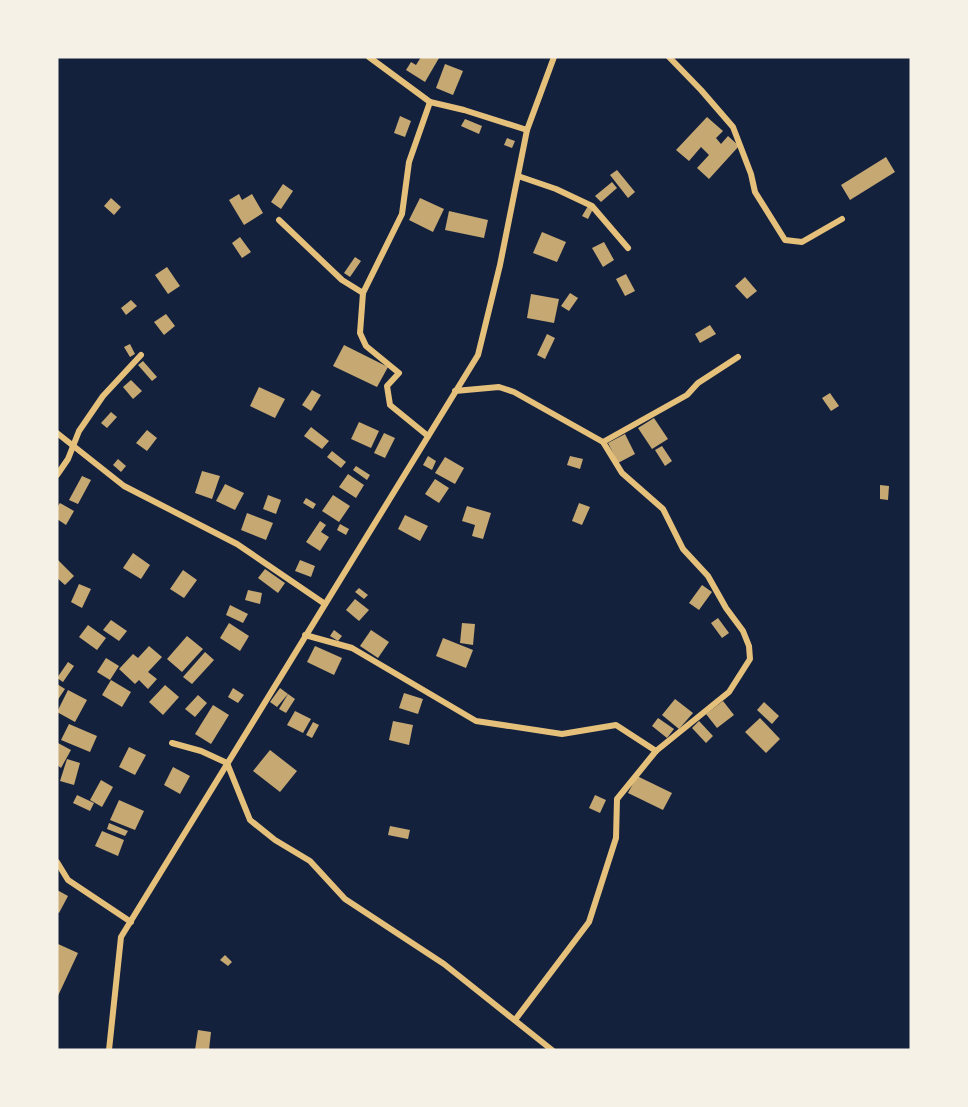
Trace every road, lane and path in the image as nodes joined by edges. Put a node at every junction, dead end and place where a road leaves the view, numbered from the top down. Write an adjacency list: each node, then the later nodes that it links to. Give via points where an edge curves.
1 (369, 57): 4 (street)
2 (554, 57): 5 (street)
3 (669, 57): 7 (street, via 733,127 755,192 785,240 802,242)
4 (430, 102): 5 (street); 10 (street, via 409,162 402,214)
5 (527, 130): 6 (street)
6 (518, 176): 9 (street, via 592,206); 13 (street, via 478,355)
7 (842, 219)
8 (279, 220): 10 (street, via 342,280)
9 (628, 248)
10 (363, 293): 15 (street, via 360,333 366,346 399,373 387,387 390,405)
11 (141, 355): 17 (street, via 103,396 79,431)
12 (738, 357): 16 (street, via 698,383 687,395)
13 (455, 391): 15 (street); 16 (street, via 500,387)
14 (57, 433): 17 (street)
15 (428, 436): 19 (street)
16 (603, 441): 22 (street, via 622,473 663,509 683,549 708,576 749,646 750,659 729,692)
17 (74, 446): 18 (street); 19 (street, via 124,486 237,544)
18 (57, 474)
19 (324, 604): 20 (street)
20 (305, 635): 22 (street, via 352,648 476,721 562,734 616,725); 23 (street)
21 (172, 743): 23 (street)
22 (656, 751): 26 (street, via 617,799 616,838 590,922)
23 (227, 763): 25 (street); 26 (street, via 250,820 310,861 345,899 444,964)
24 (57, 862): 25 (street, via 68,880)
25 (131, 922): 28 (street, via 122,937)
26 (515, 1020): 27 (street)
27 (545, 1044): 29 (street); 30 (street)
28 (109, 1050)
29 (538, 1050)
30 (552, 1050)

